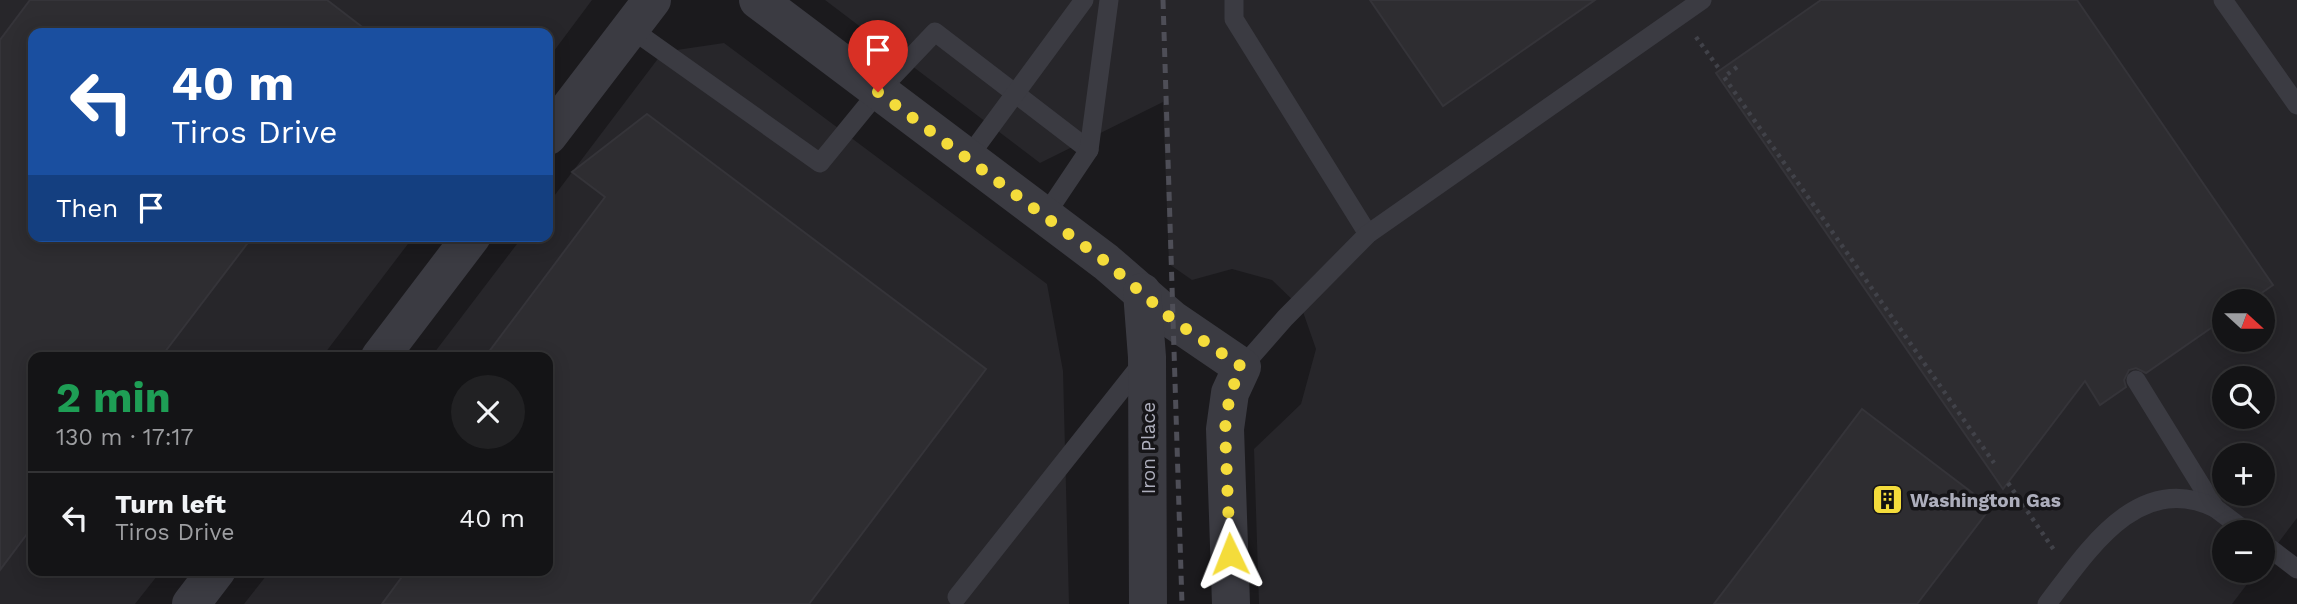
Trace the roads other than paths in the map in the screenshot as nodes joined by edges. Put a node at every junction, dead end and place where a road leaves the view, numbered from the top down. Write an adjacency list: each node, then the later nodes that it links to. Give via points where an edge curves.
1 (758, 0): 8 (street)
2 (1084, 0): 9 (lane)
3 (1108, 0): 12 (lane)
4 (1702, 0): 15 (lane)
5 (2223, 0): 10 (lane)
6 (1234, 9): 15 (lane)
7 (641, 14): 8 (lane, via 820,163); 11 (street)
8 (878, 92): 9 (lane, via 935,32); 13 (street)
9 (1015, 93): 12 (lane); 13 (lane)
10 (2297, 105)
11 (553, 129)
12 (1089, 150): 14 (lane)
13 (967, 159): 14 (street)
14 (1044, 217): 17 (street)
15 (1368, 234): 20 (lane)
16 (467, 242): 18 (street)
17 (1142, 292): 19 (street, Iron Place); 20 (street, via 1173,320)
18 (384, 352)
19 (1147, 357): 27 (lane); 29 (street, Iron Place)
20 (1242, 367): 30 (street, via 1230,393 1225,429)
21 (2136, 380): 22 (lane)
22 (2215, 508): 23 (lane); 31 (lane, via 2187,498 2144,505 2124,516 2102,533)
23 (2232, 520)
24 (2275, 552): 25 (lane)
25 (2297, 569)
26 (212, 576): 28 (street)
27 (957, 597)
28 (191, 604)
29 (1148, 604)
30 (1231, 604)
31 (2048, 604)

